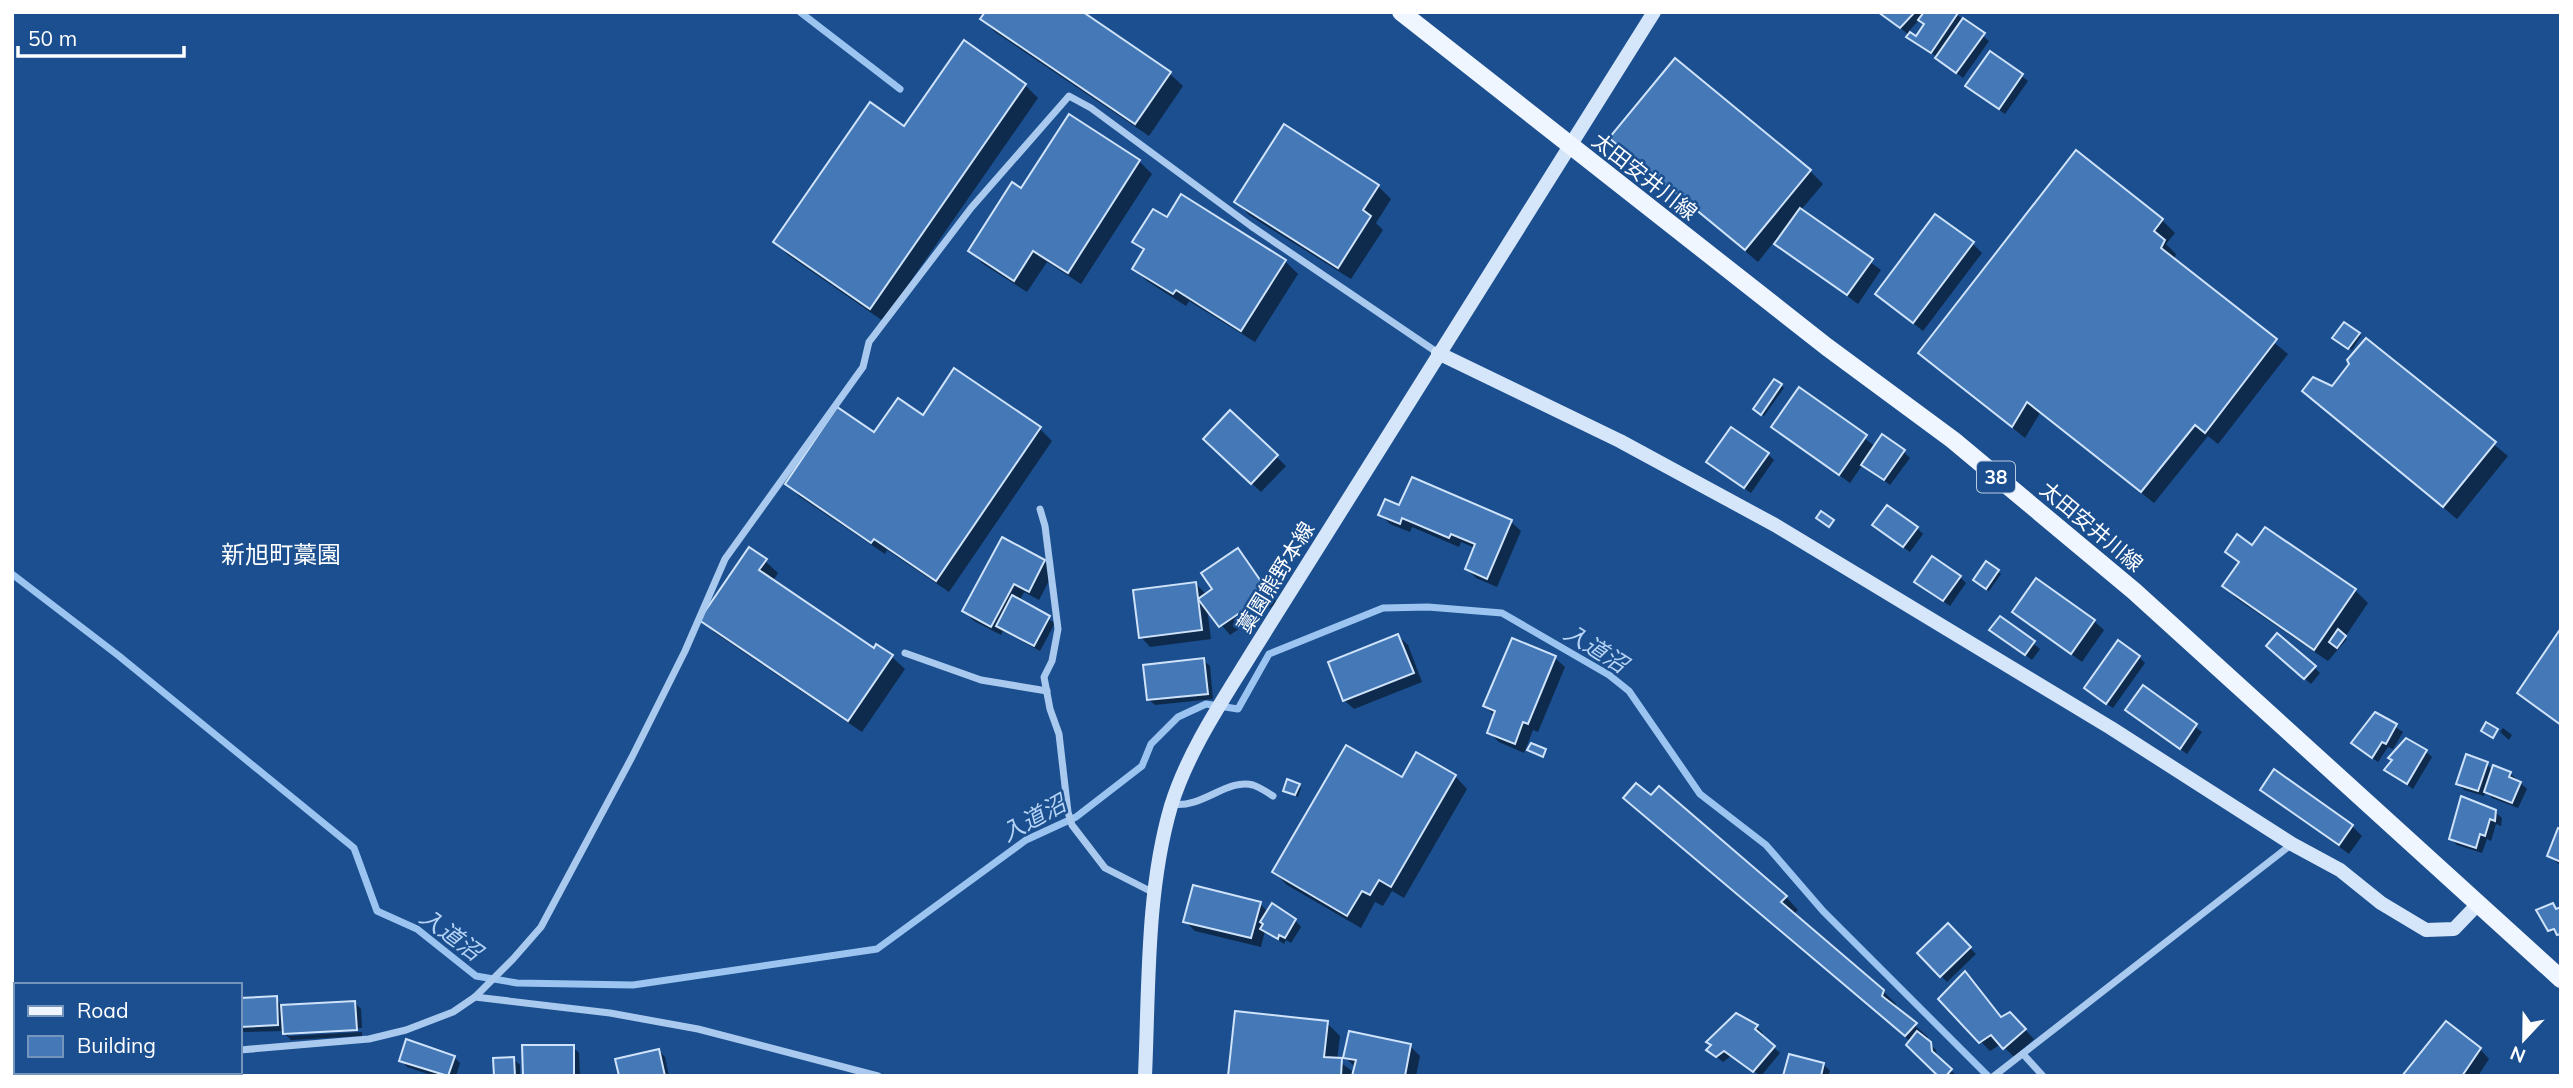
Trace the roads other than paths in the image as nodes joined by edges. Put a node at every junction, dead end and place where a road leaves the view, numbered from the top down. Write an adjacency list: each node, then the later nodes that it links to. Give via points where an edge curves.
1 (1401, 12): 3 (main road, 太田安井川線 / 38)
2 (1654, 12): 3 (street, 藁園熊野本線)
3 (1569, 145): 4 (street, 藁園熊野本線); 12 (main road, 太田安井川線 / 38, via 1953,440 2134,591)
4 (1438, 353): 9 (street, 藁園熊野本線, via 1226,696 1192,756); 10 (street, via 1608,435 1775,525 2111,728); 14 (street, via 1069,96 971,208 869,342 863,367 725,559 685,651 541,927)
5 (1040, 509): 7 (street, via 1058,629 1044,677)
6 (905, 653): 7 (street, via 981,680)
7 (1046, 691): 11 (street, via 1059,734 1072,825 1105,868)
8 (1273, 796): 9 (street, via 1243,785 1190,806)
9 (1172, 804): 11 (street, 藁園熊野本線)
10 (2292, 844): 12 (street, via 2340,870 2381,903 2426,930 2454,929); 16 (street)
11 (1157, 894): 18 (street, 藁園熊野本線)
12 (2477, 905): 13 (main road, 太田安井川線 / 38)
13 (2561, 979)
14 (478, 994): 15 (street, via 453,1012 369,1039); 17 (street, via 685,1027)
15 (242, 1050)
16 (2023, 1054): 19 (street); 20 (street)
17 (878, 1076)
18 (1145, 1076)
19 (1994, 1076)
20 (2043, 1076)

